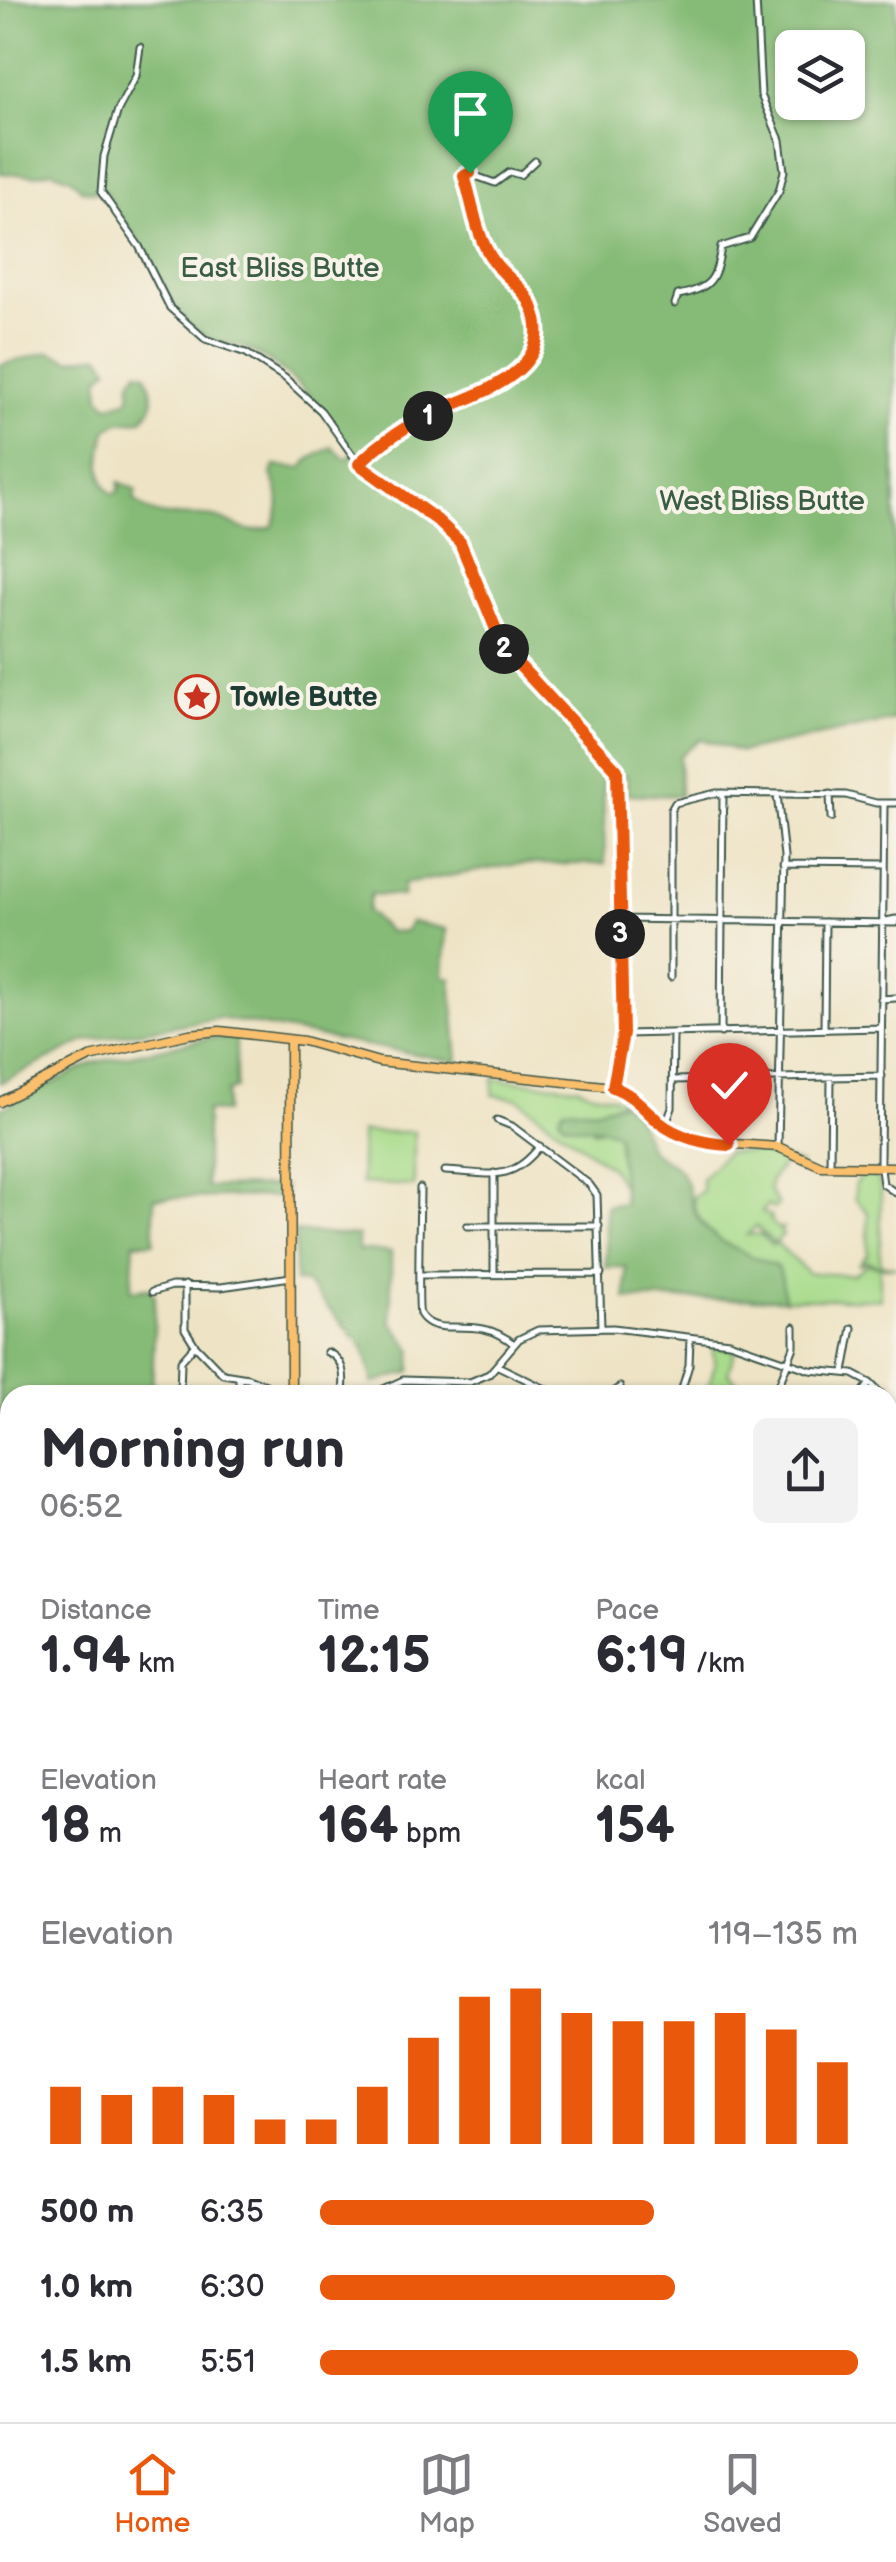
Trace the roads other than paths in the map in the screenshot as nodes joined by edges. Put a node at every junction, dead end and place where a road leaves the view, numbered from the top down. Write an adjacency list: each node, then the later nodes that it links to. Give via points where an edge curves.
1 (756, 0): 4 (street, via 761,95 780,140 783,182 750,238 721,247 720,266 707,286 678,295)
2 (140, 48): 5 (street, via 136,76 104,156 102,195 139,246 173,312 204,339 246,353 286,378 322,412)
3 (535, 161): 5 (street, via 520,175 510,172 495,182 464,176 479,235 534,312 536,340 526,364 423,418)
4 (674, 304)
5 (359, 464): 14 (street, via 460,542 504,649 614,766)
6 (724, 794): 7 (street); 15 (street, via 674,804); 16 (street)
7 (777, 794): 8 (street); 12 (street)
8 (830, 794): 9 (street); 11 (street)
9 (884, 803): 10 (street); 13 (street)
10 (896, 803)
11 (830, 818)
12 (783, 868): 13 (street); 17 (street)
13 (882, 869): 19 (street)
14 (620, 919): 15 (street); 28 (street)
15 (670, 919): 16 (street); 21 (street)
16 (722, 920): 17 (street); 27 (street)
17 (782, 921): 18 (street); 26 (street)
18 (825, 921): 19 (street); 25 (street)
19 (884, 921): 20 (street); 22 (street)
20 (896, 921)
21 (670, 977)
22 (880, 998): 23 (street); 24 (street)
23 (896, 998)
24 (881, 1028): 25 (street); 31 (street)
25 (824, 1029): 26 (street)
26 (781, 1030): 27 (street); 34 (street)
27 (721, 1033): 29 (street)
28 (623, 1034): 29 (street); 36 (street)
29 (673, 1034): 33 (street)
30 (290, 1040): 36 (main road, via 379,1062); 37 (main road, via 240,1032 189,1034 90,1058); 56 (main road)
31 (882, 1076): 32 (street); 45 (street)
32 (831, 1078): 34 (street); 43 (street)
33 (673, 1080): 35 (street); 39 (street)
34 (780, 1080): 35 (street); 42 (street)
35 (730, 1081): 40 (street)
36 (613, 1087): 39 (main road)
37 (0, 1102)
38 (497, 1120): 41 (street)
39 (666, 1126): 40 (main road)
40 (729, 1145): 42 (main road)
41 (540, 1146): 47 (street, via 520,1168); 52 (street, via 594,1189)
42 (778, 1147): 43 (main road)
43 (830, 1167): 45 (main road)
44 (896, 1167): 45 (main road)
45 (881, 1168): 49 (street, via 883,1184)
46 (446, 1171): 47 (street)
47 (494, 1173): 51 (street)
48 (420, 1188): 55 (street)
49 (896, 1193)
50 (467, 1226): 51 (street)
51 (494, 1226): 52 (street); 53 (street)
52 (600, 1226): 54 (street)
53 (494, 1274): 54 (street); 55 (street)
54 (601, 1274): 60 (street)
55 (420, 1275): 63 (street, via 416,1302 430,1324 492,1329)
56 (291, 1277): 57 (street); 74 (main road)
57 (185, 1285): 58 (street); 64 (street, via 185,1328)
58 (152, 1292)
59 (794, 1327): 66 (street)
60 (601, 1328): 62 (street); 63 (street, via 538,1330)
61 (852, 1328): 68 (street)
62 (690, 1339): 66 (street, via 730,1342); 78 (street)
63 (514, 1344): 67 (street)
64 (196, 1346): 69 (street, via 223,1374); 71 (street, via 182,1360)
65 (327, 1352): 75 (street, via 342,1365)
66 (790, 1364): 68 (street); 79 (street)
67 (498, 1366): 76 (street, via 470,1382); 77 (street)
68 (844, 1372): 70 (street)
69 (239, 1377): 72 (street); 73 (street)
70 (870, 1382): 80 (street); 81 (street)
71 (181, 1385)
72 (239, 1385)
73 (264, 1385)
74 (292, 1385)
75 (343, 1385)
76 (394, 1385)
77 (537, 1385)
78 (683, 1385)
79 (780, 1385)
80 (868, 1385)
81 (873, 1385)

